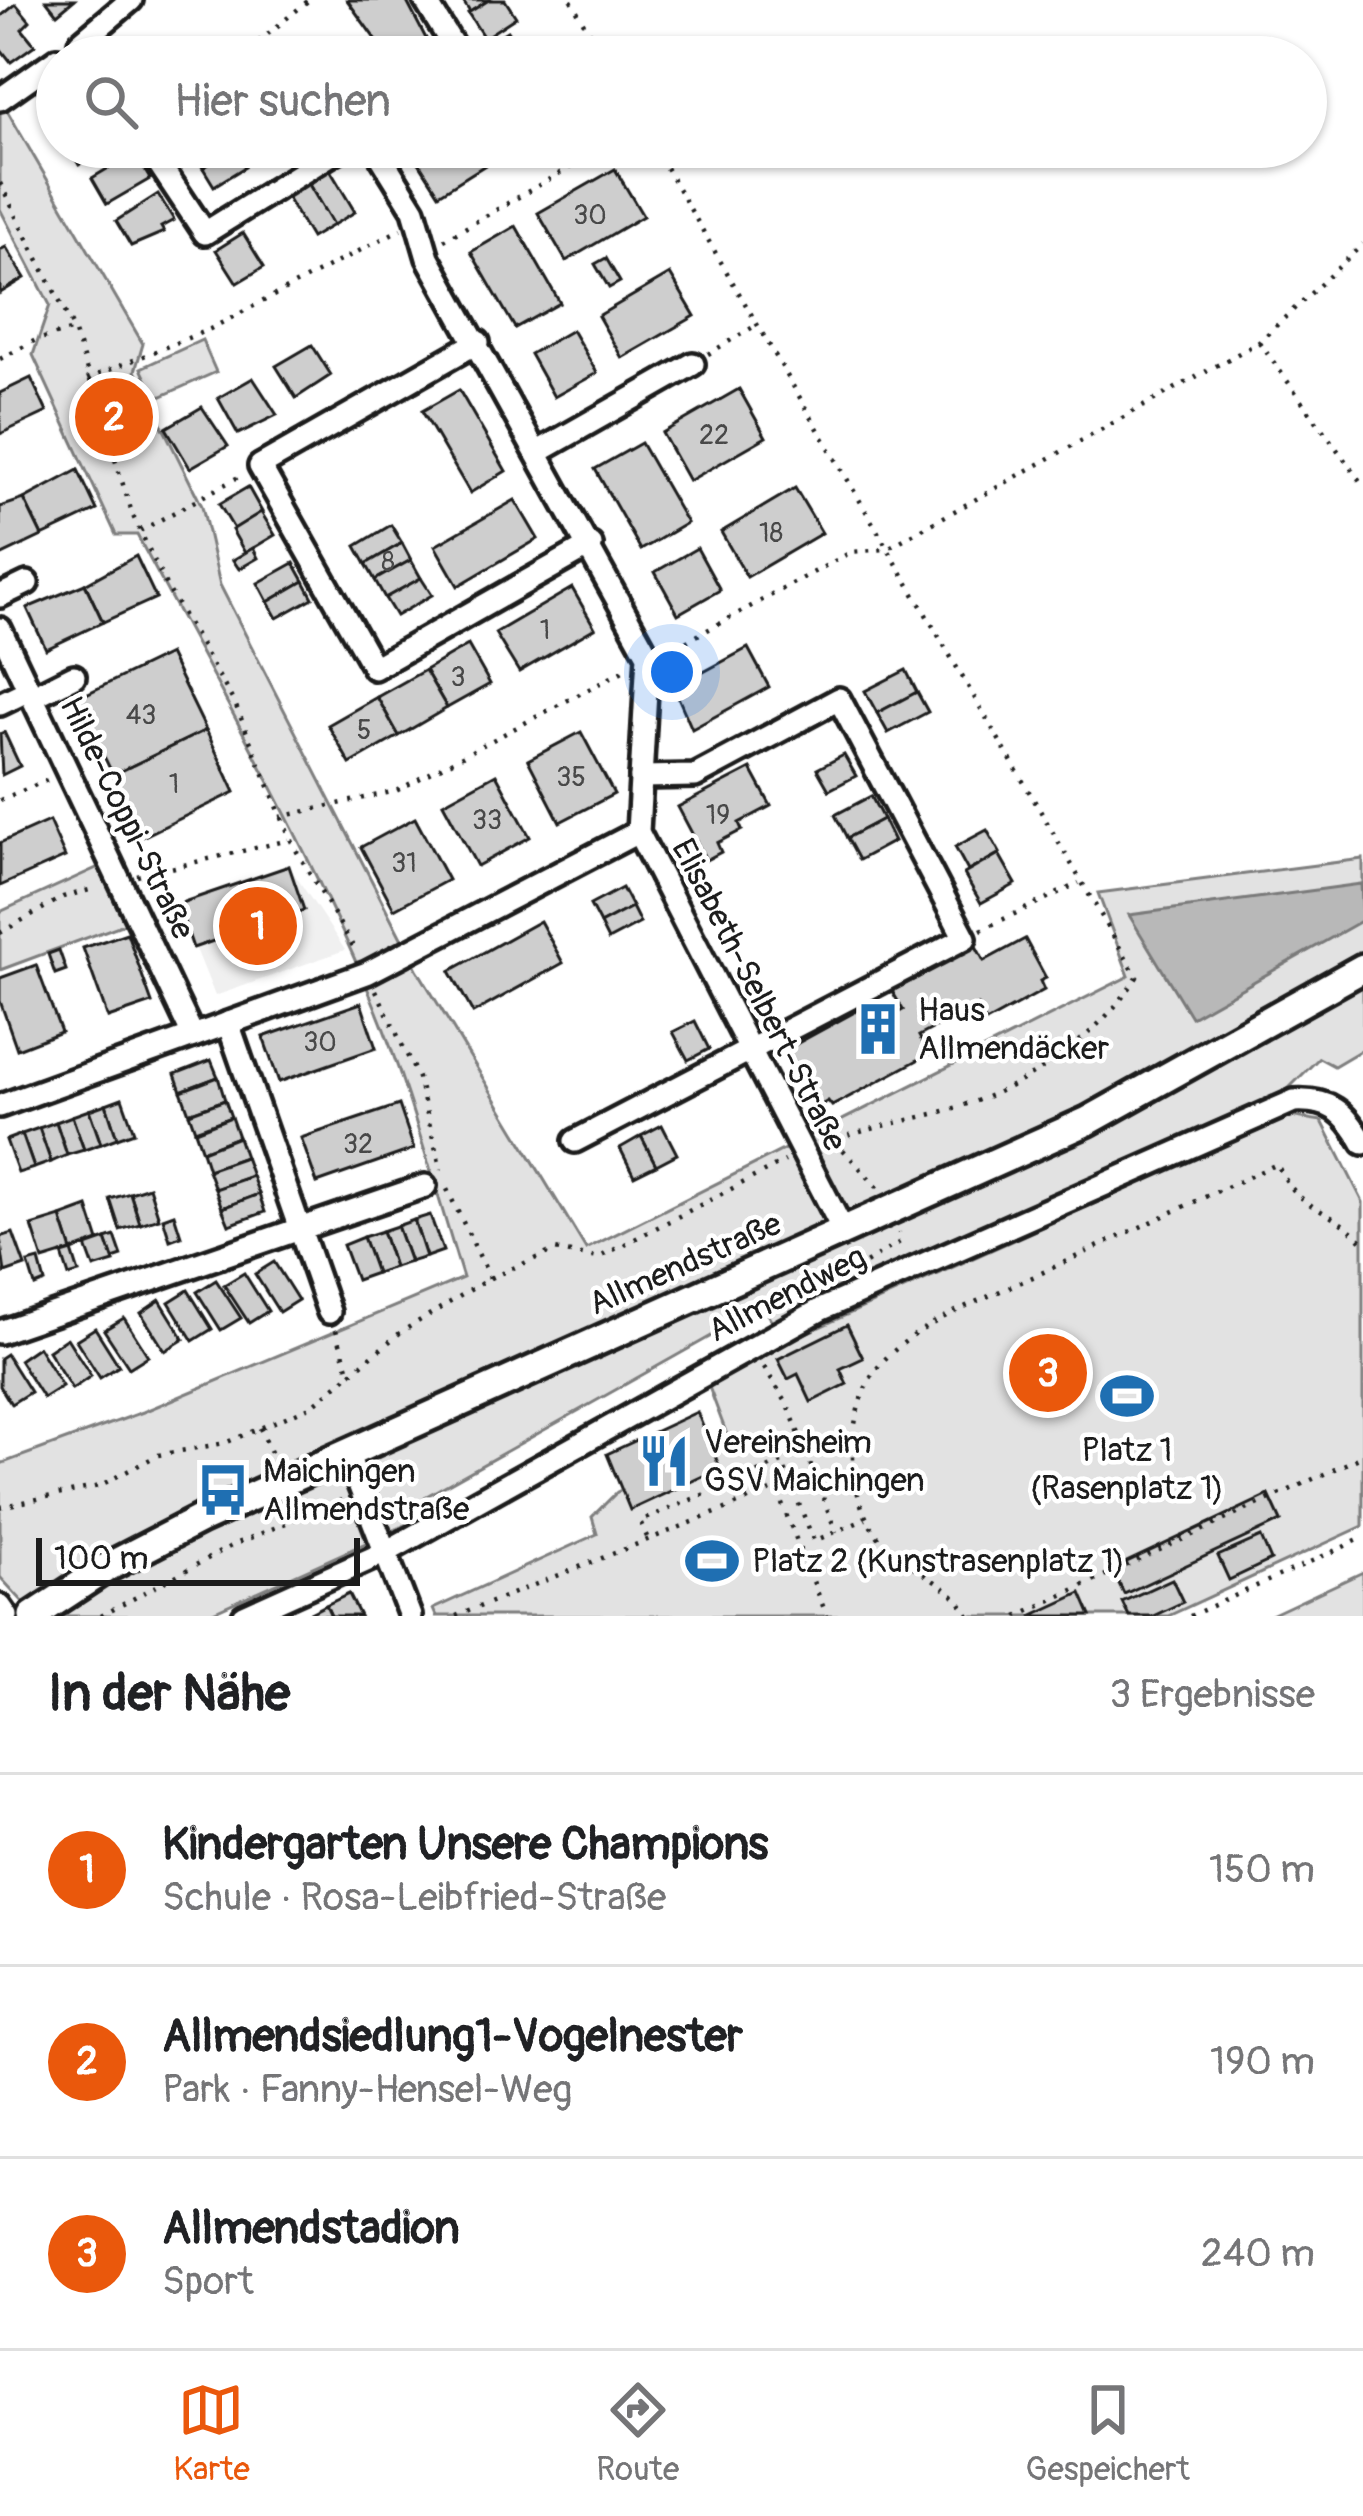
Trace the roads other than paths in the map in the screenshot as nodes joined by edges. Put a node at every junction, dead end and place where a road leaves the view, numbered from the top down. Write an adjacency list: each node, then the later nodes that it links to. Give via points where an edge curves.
1 (131, 0): 3 (street)
2 (425, 0): 4 (street)
3 (97, 36)
4 (447, 36)
5 (36, 74): 6 (street)
6 (0, 98)
7 (162, 168): 8 (street, via 205,233)
8 (309, 168)
9 (387, 168): 10 (street, Elisabeth-Selbert-Straße)
10 (478, 342): 12 (street, Elisabeth-Selbert-Straße); 13 (street, via 260,466 374,668)
11 (693, 364): 12 (street)
12 (538, 452): 13 (street, Elisabeth-Selbert-Straße)
13 (591, 545): 20 (street, Elisabeth-Selbert-Straße, via 647,661)
14 (27, 583): 15 (street)
15 (0, 596)
16 (0, 629): 18 (street, Hilde-Coppi-Straße)
17 (74, 676): 18 (street)
18 (30, 693): 19 (street); 24 (street, Hilde-Coppi-Straße)
19 (0, 704)
20 (641, 777): 21 (street, Elisabeth-Selbert-Straße); 25 (street, via 694,776 839,699 965,938)
21 (638, 832): 23 (street, via 367,974); 25 (street, Elisabeth-Selbert-Straße)
22 (1363, 968): 31 (main road, Allmendstraße, via 1088,1121)
23 (228, 1023): 24 (street); 30 (street)
24 (193, 1036): 26 (street)
25 (749, 1047): 27 (street); 31 (street, Elisabeth-Selbert-Straße)
26 (0, 1106)
27 (575, 1141)
28 (1363, 1143): 35 (street, Allmendweg, via 1349,1118 1323,1100 1294,1101 820,1310)
29 (424, 1186): 30 (street)
30 (297, 1228): 32 (street); 33 (street)
31 (844, 1232): 34 (main road, Allmendstraße)
32 (329, 1312)
33 (0, 1333)
34 (347, 1453): 35 (street); 38 (main road, Allmendstraße, via 154,1542)
35 (386, 1552): 39 (street, Allmendweg); 40 (street)
36 (0, 1606): 37 (street)
37 (8, 1616)
38 (33, 1616)
39 (244, 1616)
40 (410, 1616)

